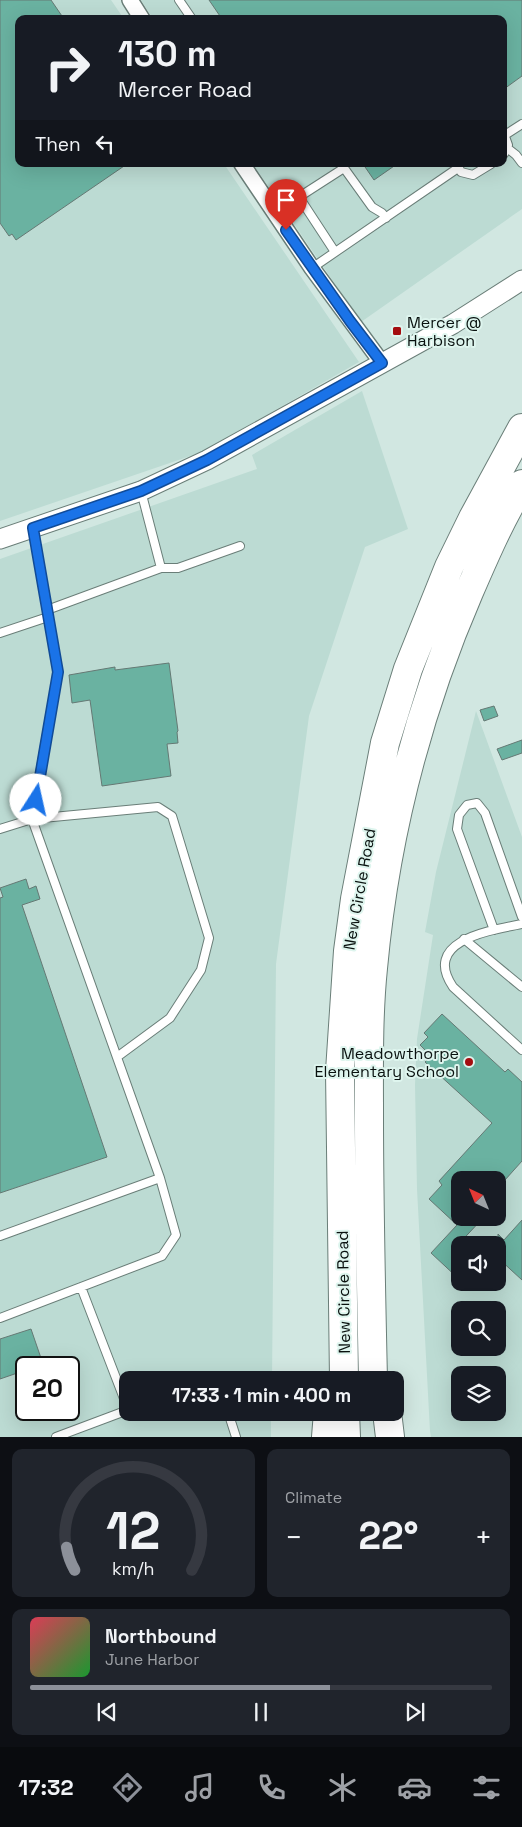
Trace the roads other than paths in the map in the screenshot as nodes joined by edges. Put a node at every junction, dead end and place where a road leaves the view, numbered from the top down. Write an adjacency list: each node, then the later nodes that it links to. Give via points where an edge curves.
1 (130, 0): 3 (street)
2 (179, 0): 4 (lane)
3 (139, 15)
4 (189, 15)
5 (522, 124): 6 (lane)
6 (507, 133)
7 (507, 151): 8 (lane, via 516,155)
8 (522, 163)
9 (244, 167): 15 (street)
10 (457, 167): 13 (lane)
11 (459, 167): 12 (lane, via 464,173 473,175)
12 (486, 167)
13 (386, 218): 14 (lane); 14 (lane, via 372,207 344,168 306,192 299,197)
14 (335, 252): 15 (lane)
15 (312, 268): 17 (street)
16 (522, 280): 17 (street, via 453,324)
17 (382, 363): 20 (street, via 216,455)
18 (522, 428): 39 (highway, New Circle Road, via 449,567 408,670 385,743 355,899 344,989 340,1071)
19 (522, 484): 38 (highway, New Circle Road, via 484,556 432,685 394,825 372,978)
20 (141, 491): 21 (street); 24 (lane)
21 (33, 528): 22 (street); 25 (lane)
22 (0, 539)
23 (240, 546): 24 (lane, via 178,568)
24 (161, 568): 25 (lane)
25 (48, 614): 26 (lane); 27 (lane, via 58,672)
26 (0, 633)
27 (32, 819): 28 (lane); 35 (lane); 35 (lane, via 158,807 172,816 209,938 201,970 170,1018)
28 (0, 829)
29 (522, 917): 31 (lane, via 485,813 477,804 467,804 459,815 457,829)
30 (522, 924): 31 (lane)
31 (494, 930): 32 (lane)
32 (464, 939): 33 (lane); 34 (lane, via 447,955 446,978)
33 (522, 987)
34 (522, 1050)
35 (117, 1057): 36 (lane)
36 (160, 1178): 37 (lane); 40 (lane, via 176,1236 162,1256)
37 (0, 1236)
38 (370, 1257): 44 (highway, New Circle Road); 45 (highway)
39 (342, 1268): 42 (highway); 43 (highway, New Circle Road)
40 (81, 1287): 41 (lane); 46 (lane)
41 (0, 1318)
42 (332, 1371)
43 (344, 1371)
44 (373, 1371)
45 (383, 1371)
46 (119, 1386)
47 (119, 1412): 53 (lane)
48 (231, 1421): 54 (lane)
49 (327, 1421): 55 (highway)
50 (345, 1421): 56 (highway)
51 (373, 1421): 57 (highway)
52 (388, 1421): 58 (highway)
53 (56, 1437)
54 (236, 1437)
55 (326, 1437)
56 (346, 1437)
57 (374, 1437)
58 (390, 1437)

